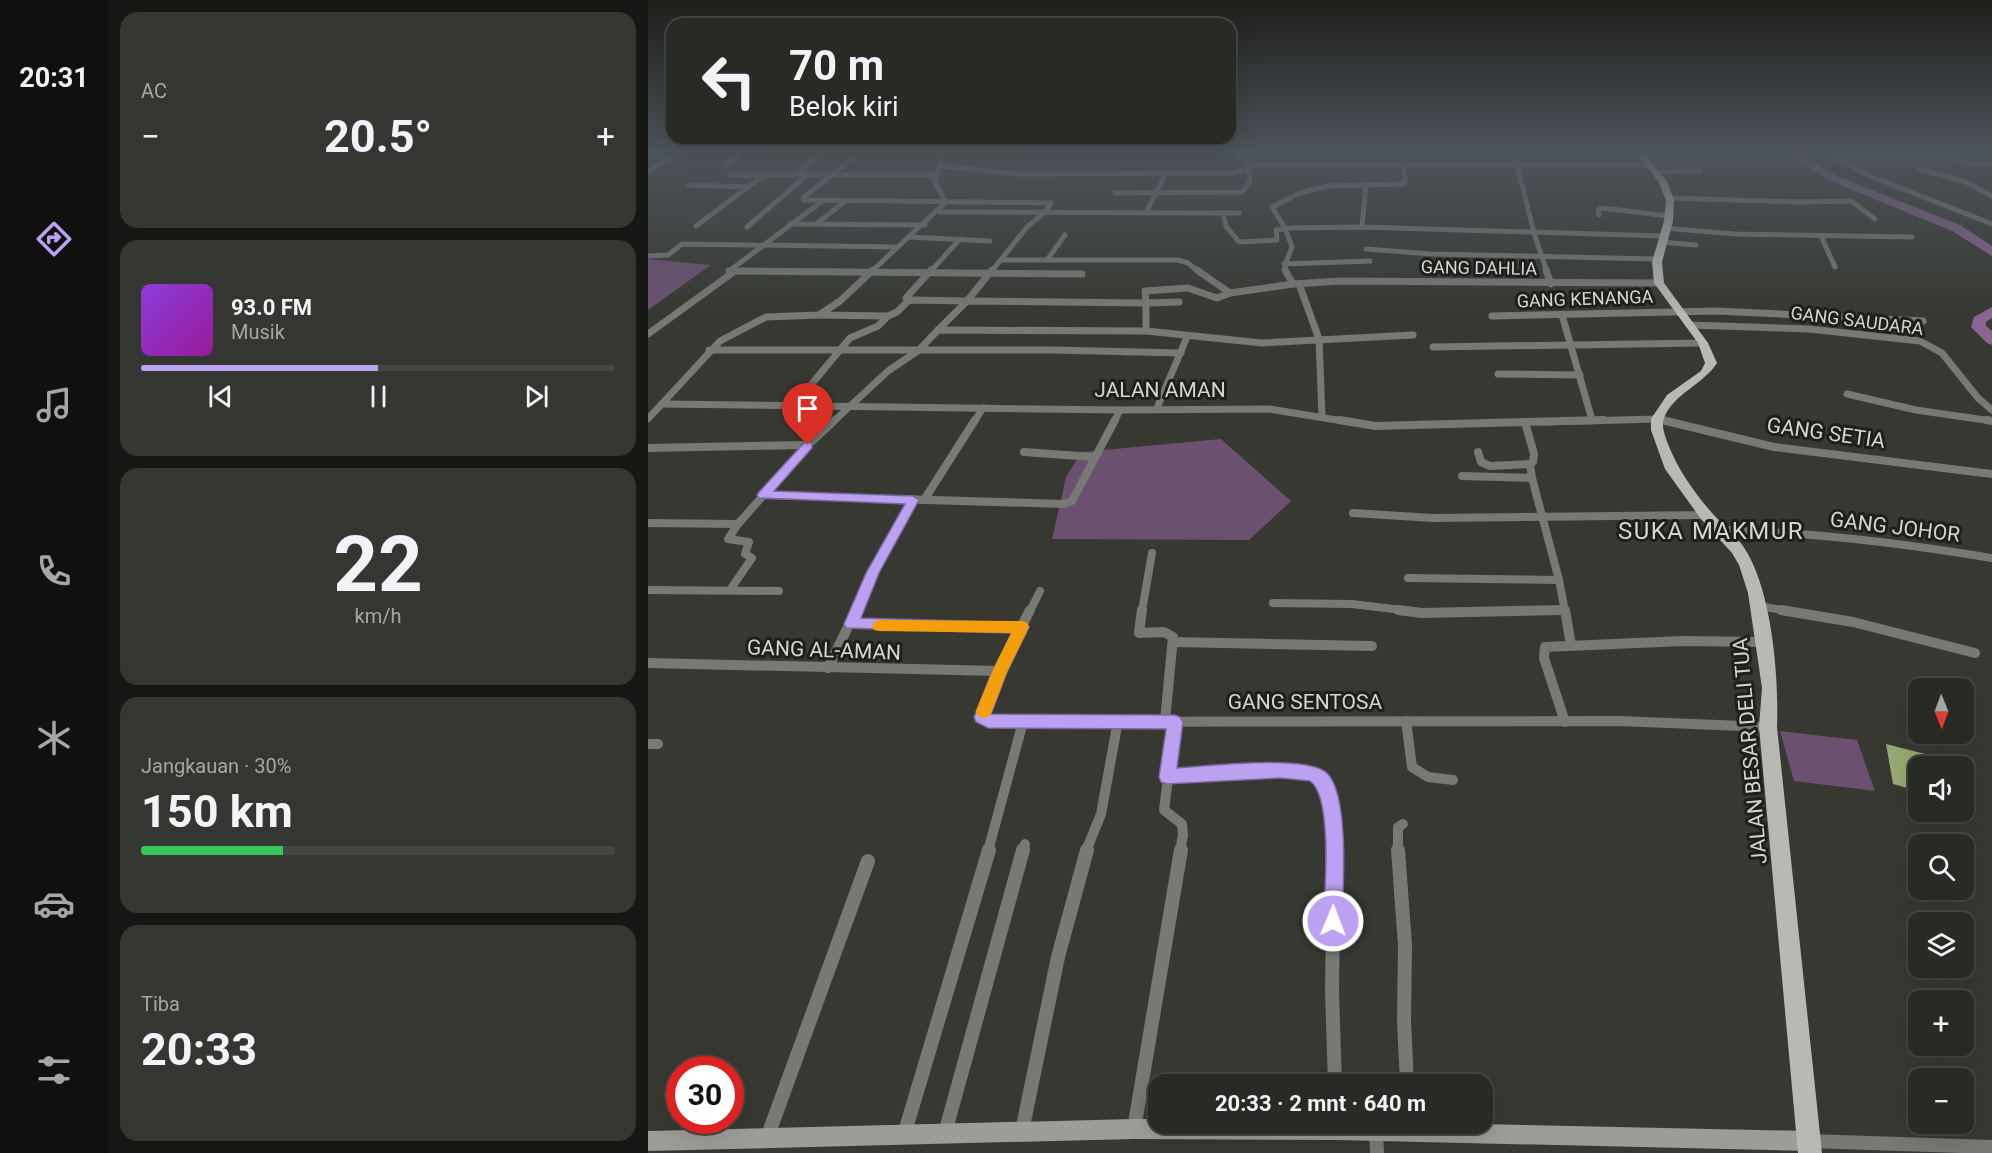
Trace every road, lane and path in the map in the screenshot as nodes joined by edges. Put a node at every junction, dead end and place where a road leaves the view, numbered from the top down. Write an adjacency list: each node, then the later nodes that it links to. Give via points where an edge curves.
1 (722, 206): 24 (street)
2 (771, 206): 26 (street)
3 (816, 206): 21 (street)
4 (839, 206): 22 (street)
5 (943, 206): 14 (street)
6 (1049, 206): 15 (street)
7 (1149, 206): 16 (street)
8 (1273, 206): 28 (street)
9 (1364, 206): 27 (street)
10 (1527, 206): 30 (street)
11 (1669, 206): 29 (main road)
12 (1857, 206): 20 (street)
13 (1946, 206): 23 (street)
14 (939, 212): 15 (street); 25 (street)
15 (1045, 212): 16 (street); 44 (street)
16 (1146, 213): 17 (street)
17 (1222, 213): 18 (street); 28 (street, via 1238,242 1277,240 1276,230)
18 (1239, 213)
19 (1599, 215): 29 (street, via 1602,208)
20 (1875, 219)
21 (790, 224): 22 (street); 37 (street)
22 (816, 224): 25 (street)
23 (1992, 224)
24 (696, 225)
25 (926, 225): 33 (street)
26 (747, 227)
27 (1362, 227): 28 (street); 30 (street)
28 (1286, 228): 47 (street, via 1292,247)
29 (1664, 230): 30 (street); 32 (street); 38 (street); 43 (main road)
30 (1534, 233): 42 (street)
31 (1065, 235): 45 (street)
32 (1821, 236): 34 (street); 48 (street)
33 (909, 237): 35 (street); 39 (street)
34 (1912, 237)
35 (960, 239): 36 (street); 51 (street)
36 (990, 241)
37 (760, 245): 39 (street); 41 (street, via 682,244 668,255); 49 (street)
38 (1696, 245)
39 (897, 247): 50 (street)
40 (1366, 249): 42 (street)
41 (648, 256)
42 (1543, 259): 43 (street); 56 (street)
43 (1656, 259): 54 (main road)
44 (1003, 260): 45 (street); 52 (street)
45 (1047, 260): 57 (street, via 1178,260)
46 (1370, 261): 47 (street)
47 (1284, 264): 55 (street, via 1287,276)
48 (1835, 267)
49 (732, 271): 50 (street); 71 (street)
50 (873, 271): 51 (street); 63 (street)
51 (930, 271): 52 (street); 58 (street, via 906,298)
52 (989, 274): 53 (street); 59 (street)
53 (1082, 274)
54 (1659, 283): 56 (street, GANG DAHLIA); 62 (main road)
55 (1296, 284): 56 (street, GANG DAHLIA); 57 (street, GANG DAHLIA); 74 (street)
56 (1551, 284)
57 (1230, 293): 61 (street, GANG DAHLIA, via 1217,298 1188,288 1149,289 1145,291)
58 (909, 300): 59 (street); 65 (street)
59 (967, 301): 61 (street); 69 (street)
60 (1179, 302): 61 (street)
61 (1146, 303): 70 (street)
62 (1678, 311): 64 (street, GANG KENANGA); 67 (street, GANG KENANGA); 68 (main road)
63 (819, 315): 65 (street); 78 (street, via 766,316)
64 (1562, 315): 66 (street, GANG KENANGA); 76 (street)
65 (888, 316): 80 (street, via 878,326 852,337)
66 (1492, 316)
67 (1923, 321)
68 (1689, 326): 75 (main road); 85 (street, GANG SAUDARA, via 1809,329 1920,341 1942,353)
69 (938, 330): 70 (street); 79 (street)
70 (1146, 331): 73 (street)
71 (648, 334)
72 (1413, 335): 74 (street)
73 (1187, 337): 74 (street, via 1262,343); 81 (street)
74 (1319, 339): 94 (street)
75 (1703, 343): 76 (street); 96 (main road, via 1711,359 1710,367 1671,398)
76 (1573, 346): 77 (street); 83 (street)
77 (1433, 347)
78 (709, 350): 80 (street); 87 (street)
79 (919, 350): 80 (street); 81 (street); 89 (street, via 888,370)
80 (838, 351): 88 (street)
81 (1181, 353): 91 (street)
82 (1498, 374): 83 (street)
83 (1580, 375): 97 (street)
84 (1847, 394): 98 (street)
85 (1978, 398): 86 (street); 93 (street, GANG SAUDARA)
86 (1992, 399)
87 (662, 404): 88 (street, JALAN AMAN); 95 (street)
88 (795, 404): 89 (street, JALAN AMAN)
89 (852, 405): 90 (street, JALAN AMAN); 100 (street)
90 (983, 408): 92 (street, JALAN AMAN); 111 (street)
91 (1157, 408): 92 (street, JALAN AMAN); 94 (street, JALAN AMAN, via 1269,409)
92 (1120, 410): 104 (street)
93 (1992, 410)
94 (1322, 416): 99 (street, JALAN AMAN, via 1375,426)
95 (648, 419)
96 (1657, 419): 97 (street, JALAN AMAN); 106 (street, GANG SETIA, via 1774,447); 113 (main road, JALAN BESAR DELI TUA, via 1670,466)
97 (1592, 420): 99 (street, JALAN AMAN)
98 (1992, 421)
99 (1525, 422): 105 (street, via 1534,458)
100 (808, 445): 101 (street); 109 (street)
101 (648, 448)
102 (1024, 452): 104 (street)
103 (1478, 452): 105 (street, via 1481,462 1490,466)
104 (1094, 457): 111 (street, via 1072,501 1064,504)
105 (1530, 464): 108 (street)
106 (1992, 474)
107 (1462, 476): 108 (street)
108 (1532, 478): 114 (street)
109 (763, 495): 110 (street); 116 (street)
110 (913, 500): 111 (street); 129 (street, via 872,573)
111 (924, 500)
112 (1353, 513): 114 (street, via 1433,518)
113 (1706, 515): 114 (street); 117 (main road, JALAN BESAR DELI TUA)
114 (1541, 517): 121 (street)
115 (648, 523): 116 (street)
116 (738, 524): 123 (street, via 728,539 749,542 746,554 752,558)
117 (1721, 530): 119 (street, GANG JOHOR, via 1782,531); 127 (main road, JALAN BESAR DELI TUA, via 1746,564)
118 (1152, 553): 131 (street, via 1138,633 1164,632 1173,637)
119 (1992, 558)
120 (1408, 578): 121 (street)
121 (1559, 580): 128 (street)
122 (648, 590): 123 (street)
123 (730, 590): 124 (street)
124 (779, 591)
125 (1040, 591): 130 (street, GANG SENTOSA)
126 (1273, 603): 128 (street, via 1352,604 1422,613)
127 (1758, 606): 132 (main road, JALAN BESAR DELI TUA); 135 (street, via 1853,622)
128 (1564, 609): 133 (street)
129 (852, 624): 130 (street); 137 (street)
130 (1022, 627): 138 (street, GANG SENTOSA)
131 (1173, 642): 134 (street); 141 (street)
132 (1762, 642): 133 (street); 144 (main road, JALAN BESAR DELI TUA, via 1770,688)
133 (1571, 645): 142 (street, via 1545,647 1543,654)
134 (1372, 646)
135 (1975, 653)
136 (648, 663): 137 (street, GANG AL-AMAN)
137 (828, 668): 138 (street, GANG AL-AMAN)
138 (999, 672): 143 (street, GANG SENTOSA, via 982,717 988,721)
139 (1118, 721): 141 (street, GANG SENTOSA); 143 (street, GANG SENTOSA); 154 (street, via 1101,814 1089,841 1058,957)
140 (1406, 721): 141 (street, GANG SENTOSA); 142 (street, GANG SENTOSA); 146 (street, via 1412,767 1423,775)
141 (1170, 722): 145 (street)
142 (1565, 722): 144 (street, GANG SENTOSA)
143 (1023, 723): 158 (street)
144 (1768, 727): 161 (main road, JALAN BESAR DELI TUA)
145 (1167, 777): 150 (street, via 1291,771 1314,773 1326,786 1334,819 1335,851); 152 (street, via 1164,810 1179,819 1183,835)
146 (1453, 780)
147 (1403, 824): 151 (street, via 1397,832 1405,945)
148 (1025, 844): 156 (street)
149 (868, 861): 159 (street)
150 (1335, 1074)
151 (1407, 1074)
152 (1134, 1129): 153 (street); 154 (street)
153 (1148, 1129)
154 (1022, 1131): 156 (street)
155 (1493, 1132): 161 (street)
156 (945, 1133): 158 (street)
157 (1376, 1134): 163 (street)
158 (904, 1135): 159 (street)
159 (766, 1140): 160 (street)
160 (648, 1141)
161 (1810, 1147): 162 (street)
162 (1992, 1148)
163 (1377, 1153)

